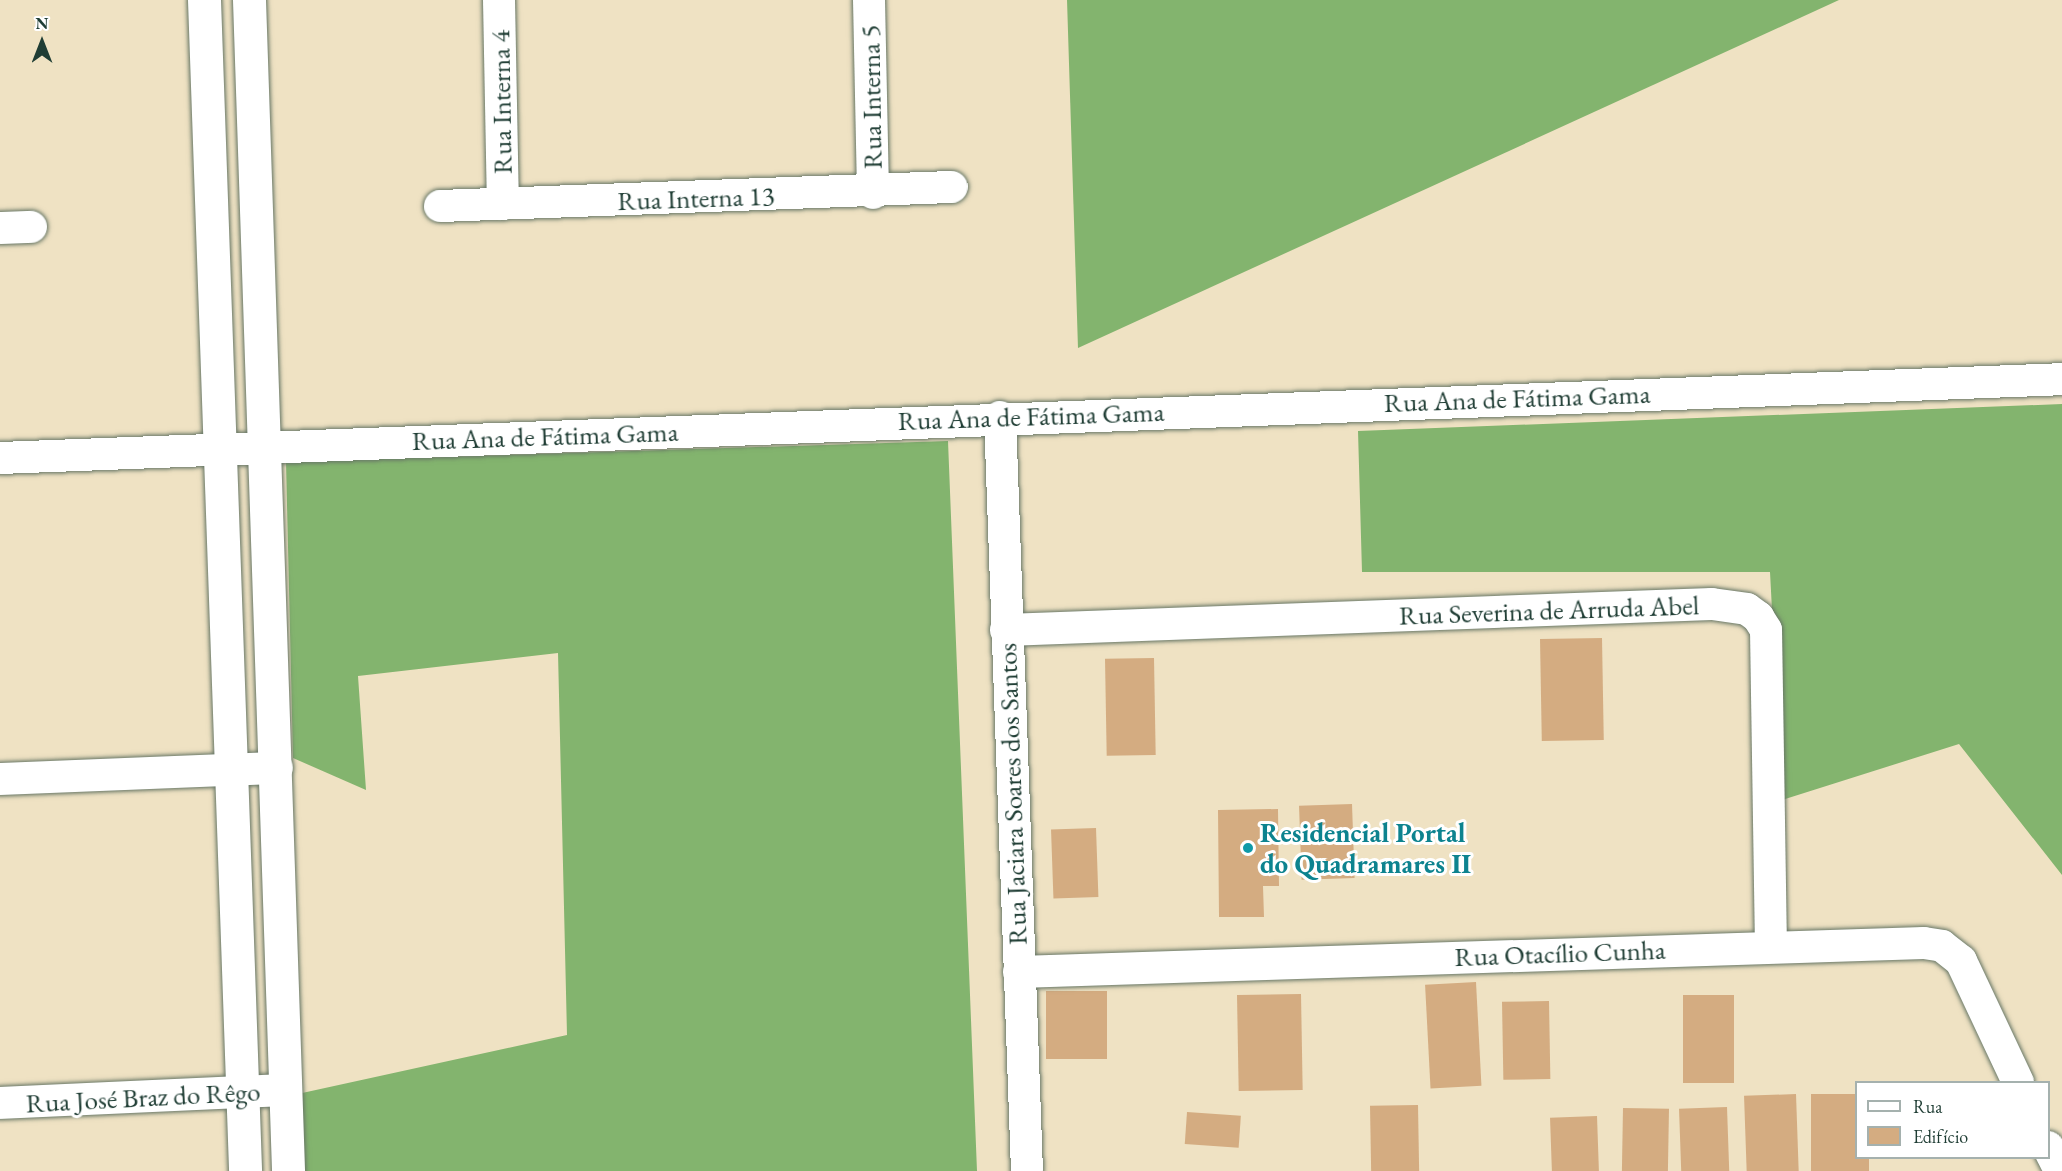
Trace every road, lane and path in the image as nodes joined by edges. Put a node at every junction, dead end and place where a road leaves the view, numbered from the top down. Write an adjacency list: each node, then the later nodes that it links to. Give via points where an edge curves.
1 (204, 0): 14 (main road)
2 (249, 0): 13 (main road)
3 (499, 0): 7 (street, Rua Interna 4)
4 (869, 0): 6 (street, Rua Interna 5)
5 (952, 187): 6 (street, Rua Interna 13)
6 (873, 193): 7 (street, Rua Interna 13)
7 (503, 204): 8 (street, Rua Interna 13)
8 (440, 206)
9 (31, 227): 10 (street)
10 (0, 228)
11 (2062, 379): 12 (street, Rua Ana de Fátima Gama)
12 (1000, 417): 13 (street, Rua Ana de Fátima Gama); 16 (street, Rua Jaciara Soares dos Santos)
13 (266, 448): 14 (street, Rua Ana de Fátima Gama); 17 (main road)
14 (220, 451): 15 (street, Rua Ana de Fátima Gama); 18 (main road)
15 (0, 458)
16 (1006, 630): 20 (street, Rua Severina de Arruda Abel, via 1712,604 1747,609 1766,630); 21 (street, Rua Jaciara Soares dos Santos)
17 (277, 768): 18 (street); 23 (main road)
18 (229, 771): 19 (street); 24 (main road)
19 (0, 779)
20 (1771, 946): 21 (street, Rua Otacílio Cunha); 22 (street, Rua Otacílio Cunha, via 1942,946 1961,961)
21 (1019, 972): 29 (street, Rua Jaciara Soares dos Santos)
22 (2017, 1081)
23 (285, 1090): 24 (street, Rua José Braz do Rêgo); 28 (main road)
24 (242, 1094): 25 (street, Rua José Braz do Rêgo); 27 (main road)
25 (0, 1103)
26 (2050, 1149): 30 (street)
27 (245, 1171)
28 (288, 1171)
29 (1027, 1171)
30 (2060, 1171)

